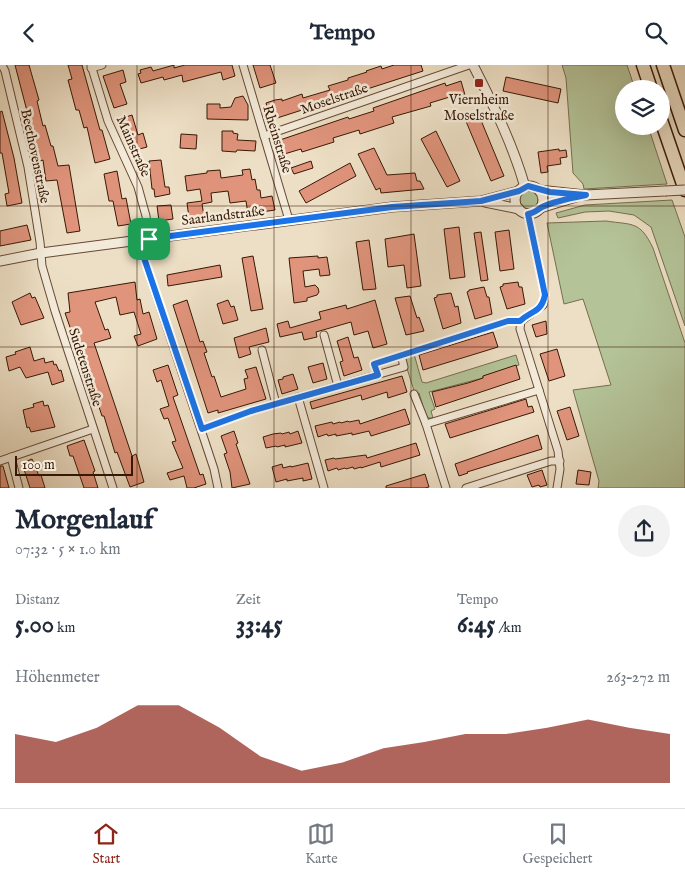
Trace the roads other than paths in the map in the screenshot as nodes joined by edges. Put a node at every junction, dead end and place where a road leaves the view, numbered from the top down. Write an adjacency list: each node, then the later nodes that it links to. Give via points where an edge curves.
1 (2, 65): 21 (street, Beethovenstraße, via 28,167)
2 (102, 65): 7 (street)
3 (242, 65): 11 (street, Rheinstraße)
4 (471, 65): 11 (street, Moselstraße); 12 (street, via 490,97 519,169)
5 (643, 65): 8 (highway)
6 (663, 65): 9 (highway)
7 (91, 66): 20 (street, Mainstraße, via 108,121 138,187)
8 (648, 80)
9 (685, 129)
10 (666, 135): 14 (highway)
11 (264, 136): 19 (street, Rheinstraße)
12 (522, 189): 13 (street, via 532,187); 16 (street, Saarlandstraße); 18 (street, via 516,200)
13 (539, 190): 15 (street); 17 (street, via 543,199)
14 (685, 190): 15 (street, bridge)
15 (586, 195): 17 (street)
16 (481, 201): 18 (street, Saarlandstraße); 19 (street, Saarlandstraße, via 392,207)
17 (540, 208): 18 (street, via 534,213)
18 (524, 211): 23 (street, via 545,295 543,305)
19 (289, 220): 20 (street, Saarlandstraße)
20 (145, 239): 21 (street, Saarlandstraße); 35 (street, Mainstraße, via 142,252)
21 (41, 253): 22 (street, Saarlandstraße); 34 (street, Sudetenstraße, via 47,285)
22 (0, 261)
23 (520, 321): 26 (street, via 508,321); 29 (street)
24 (324, 335): 28 (street)
25 (262, 350): 32 (street)
26 (401, 355): 27 (street, via 404,367); 27 (street, via 374,364)
27 (378, 375): 28 (street)
28 (338, 386): 31 (street)
29 (539, 390): 33 (street); 38 (street)
30 (414, 394): 33 (street)
31 (298, 397): 32 (street); 42 (street)
32 (276, 404): 35 (street)
33 (426, 424): 43 (street)
34 (93, 429): 36 (street); 40 (street, Sudetenstraße)
35 (202, 429): 41 (street, Mainstraße)
36 (10, 457): 37 (street); 39 (street)
37 (0, 461)
38 (560, 461): 44 (street); 45 (street)
39 (19, 488)
40 (113, 488)
41 (218, 488)
42 (324, 488)
43 (446, 488)
44 (466, 488)
45 (557, 488)

